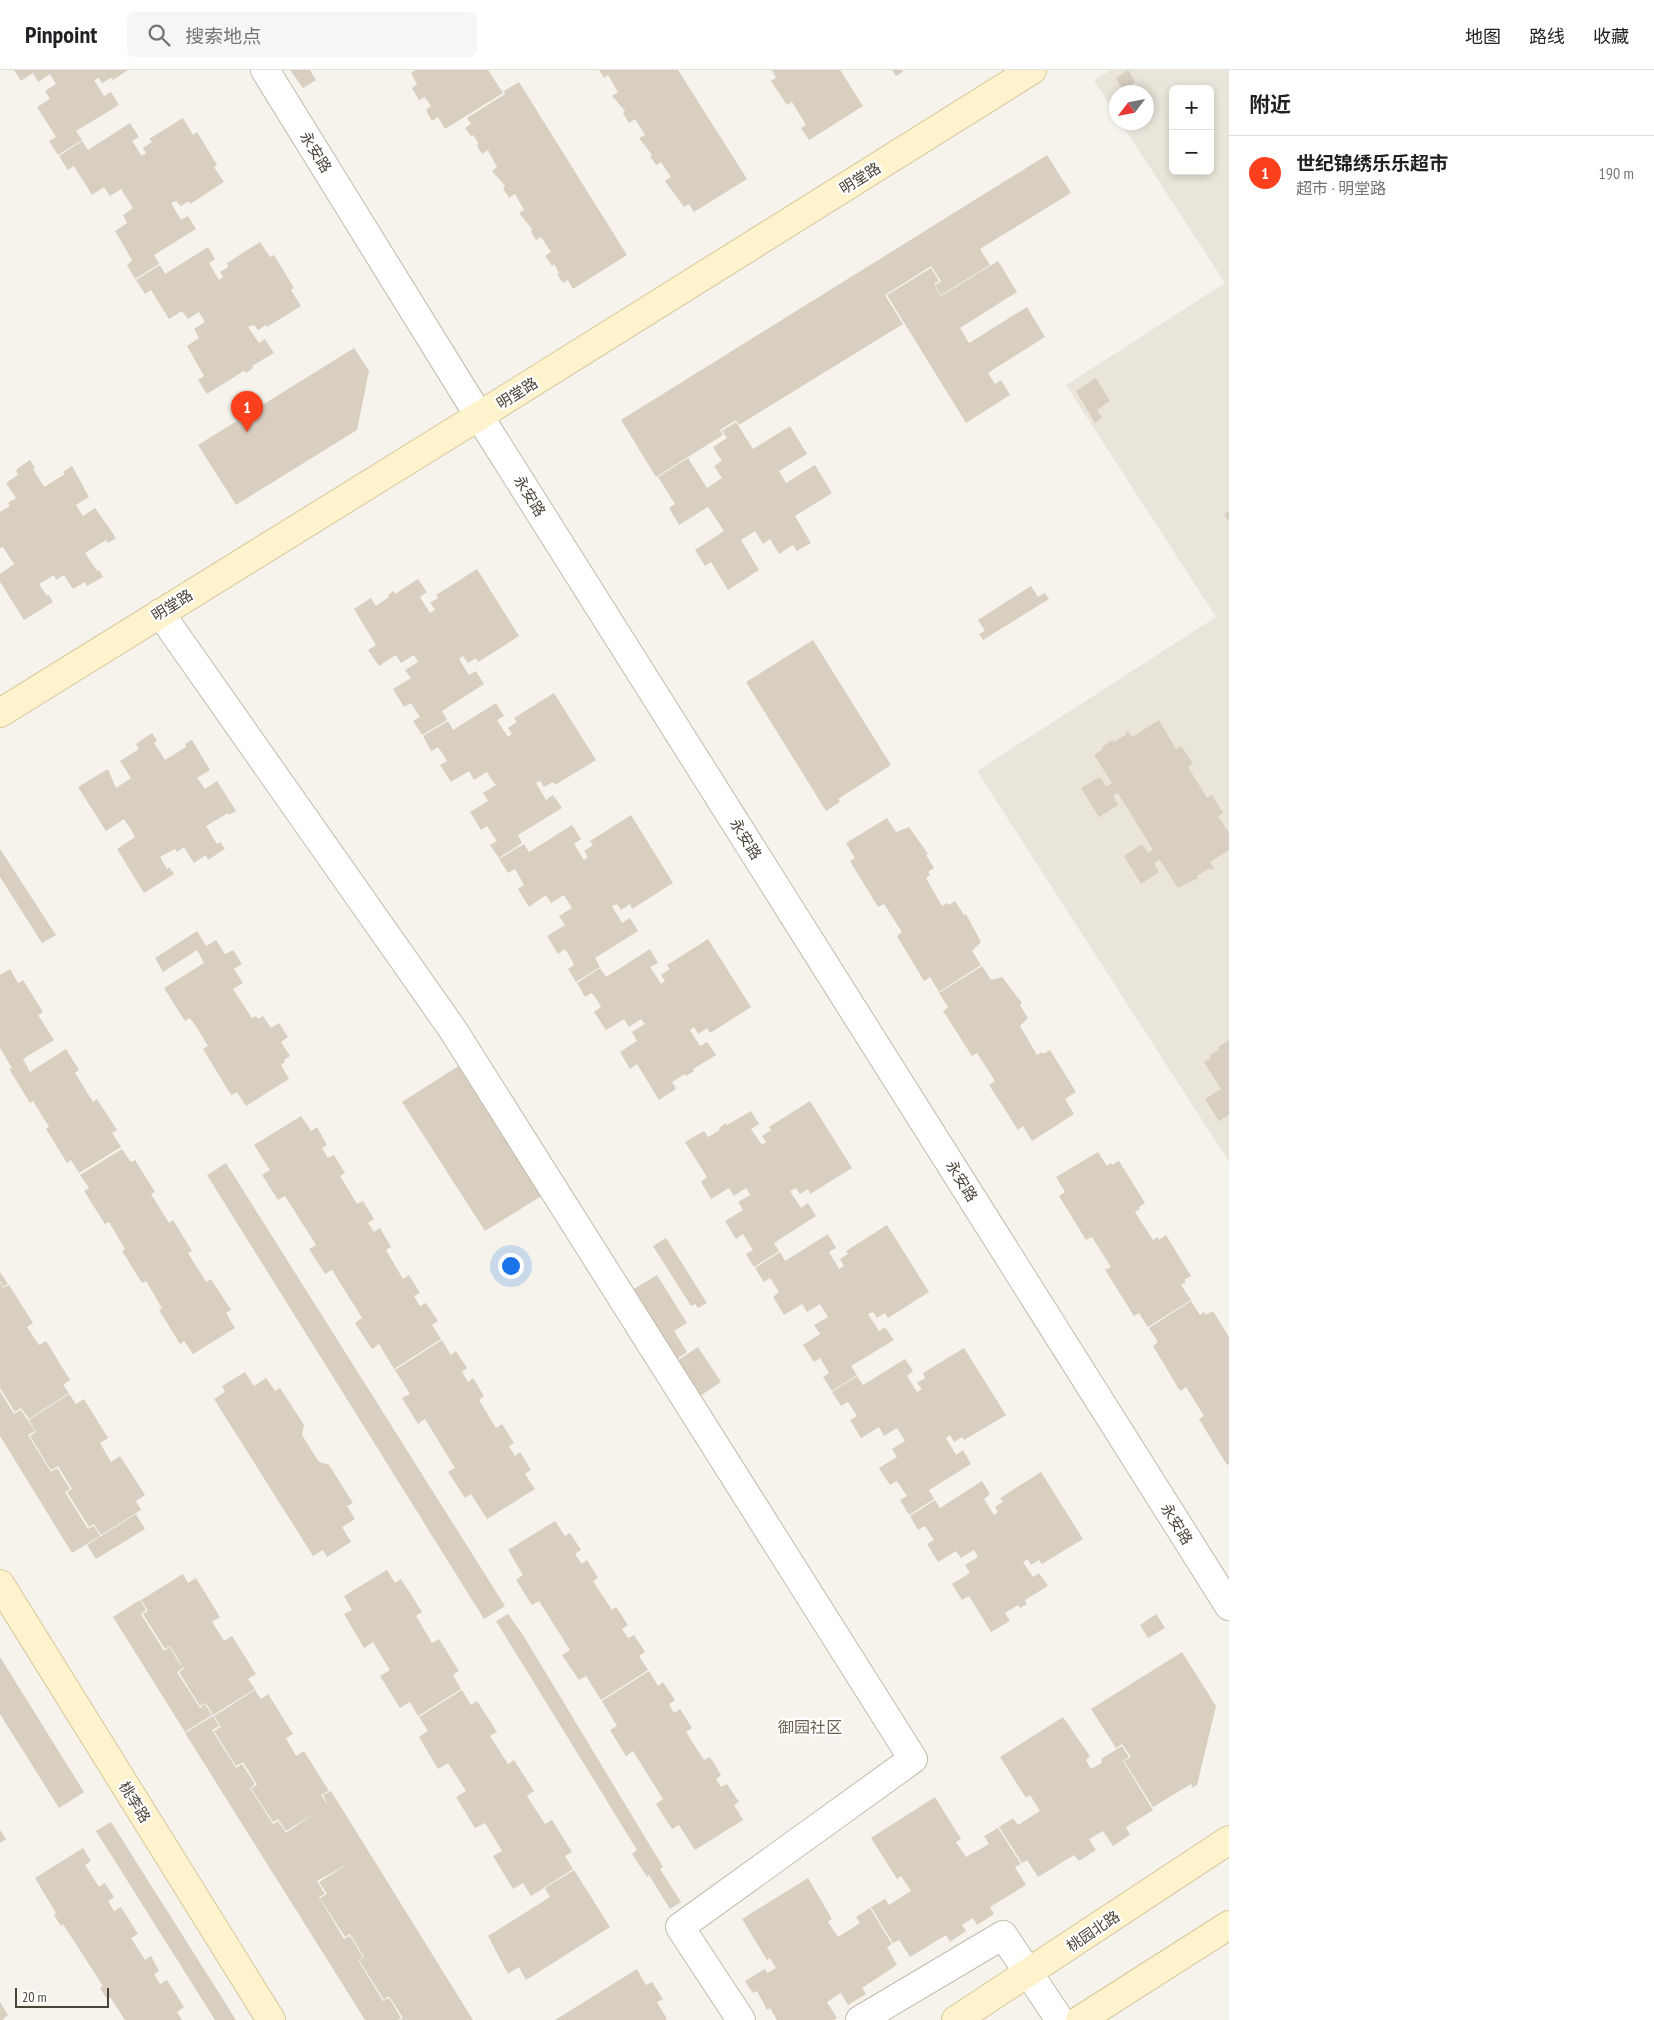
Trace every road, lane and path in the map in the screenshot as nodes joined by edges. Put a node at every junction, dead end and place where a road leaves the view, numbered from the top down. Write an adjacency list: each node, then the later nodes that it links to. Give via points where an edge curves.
1 (265, 70): 3 (street, 永安路)
2 (1032, 70): 3 (street, 明堂路)
3 (480, 416): 4 (street, 明堂路); 7 (street, 永安路)
4 (160, 613): 5 (street, 明堂路); 12 (street, via 453,1030 913,1760 680,1927)
5 (0, 713)
6 (0, 1584): 11 (street, 桃李路)
7 (1229, 1606)
8 (1229, 1840): 10 (street, 桃园北路)
9 (1229, 1926): 16 (street)
10 (1028, 1974): 13 (street, via 1003,1935); 14 (street, 桃园北路); 15 (street)
11 (270, 2020)
12 (741, 2020)
13 (860, 2020)
14 (956, 2020)
15 (1060, 2020)
16 (1080, 2020)

